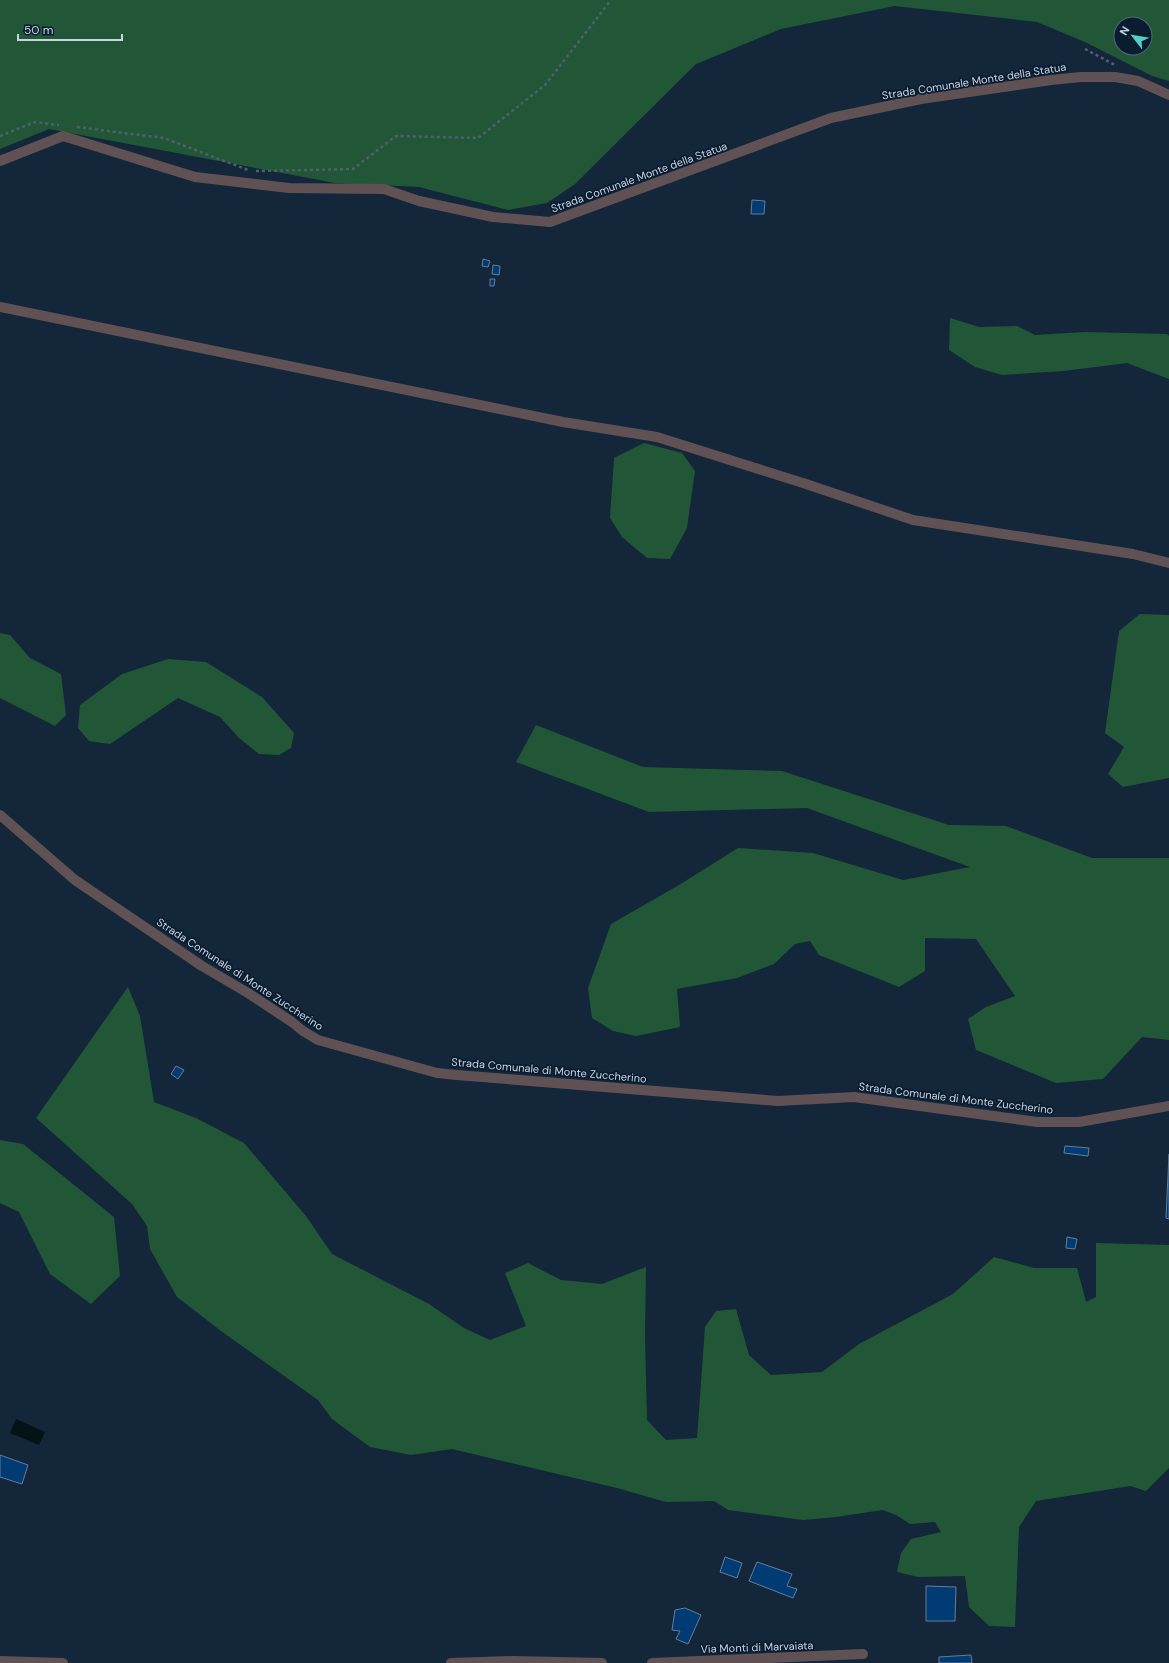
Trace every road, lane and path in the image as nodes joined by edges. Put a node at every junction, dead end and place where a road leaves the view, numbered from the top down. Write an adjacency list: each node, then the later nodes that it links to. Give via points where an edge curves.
1 (611, 0): 4 (path, via 545,86 478,138 396,136 353,169 250,171 164,138)
2 (1169, 95): 6 (street, Strada Comunale Monte della Statua, via 1138,81 1115,77 1081,77 922,99 831,118 550,222 493,217 418,201 384,190 289,188 195,177 63,136)
3 (65, 125): 5 (path, via 34,122)
4 (72, 126)
5 (0, 136)
6 (0, 161)
7 (0, 307): 8 (street, via 563,422 657,437 913,520 1133,554)
8 (1169, 563)
9 (0, 815): 10 (street, Strada Comunale di Monte Zuccherino, via 75,880 318,1040 437,1073 771,1101 854,1097 1037,1122 1079,1122)
10 (1169, 1106)
11 (863, 1654): 16 (street, Via Monti di Marvaiata)
12 (0, 1661): 13 (street)
13 (63, 1663)
14 (451, 1663): 15 (street)
15 (602, 1663)
16 (652, 1663)

